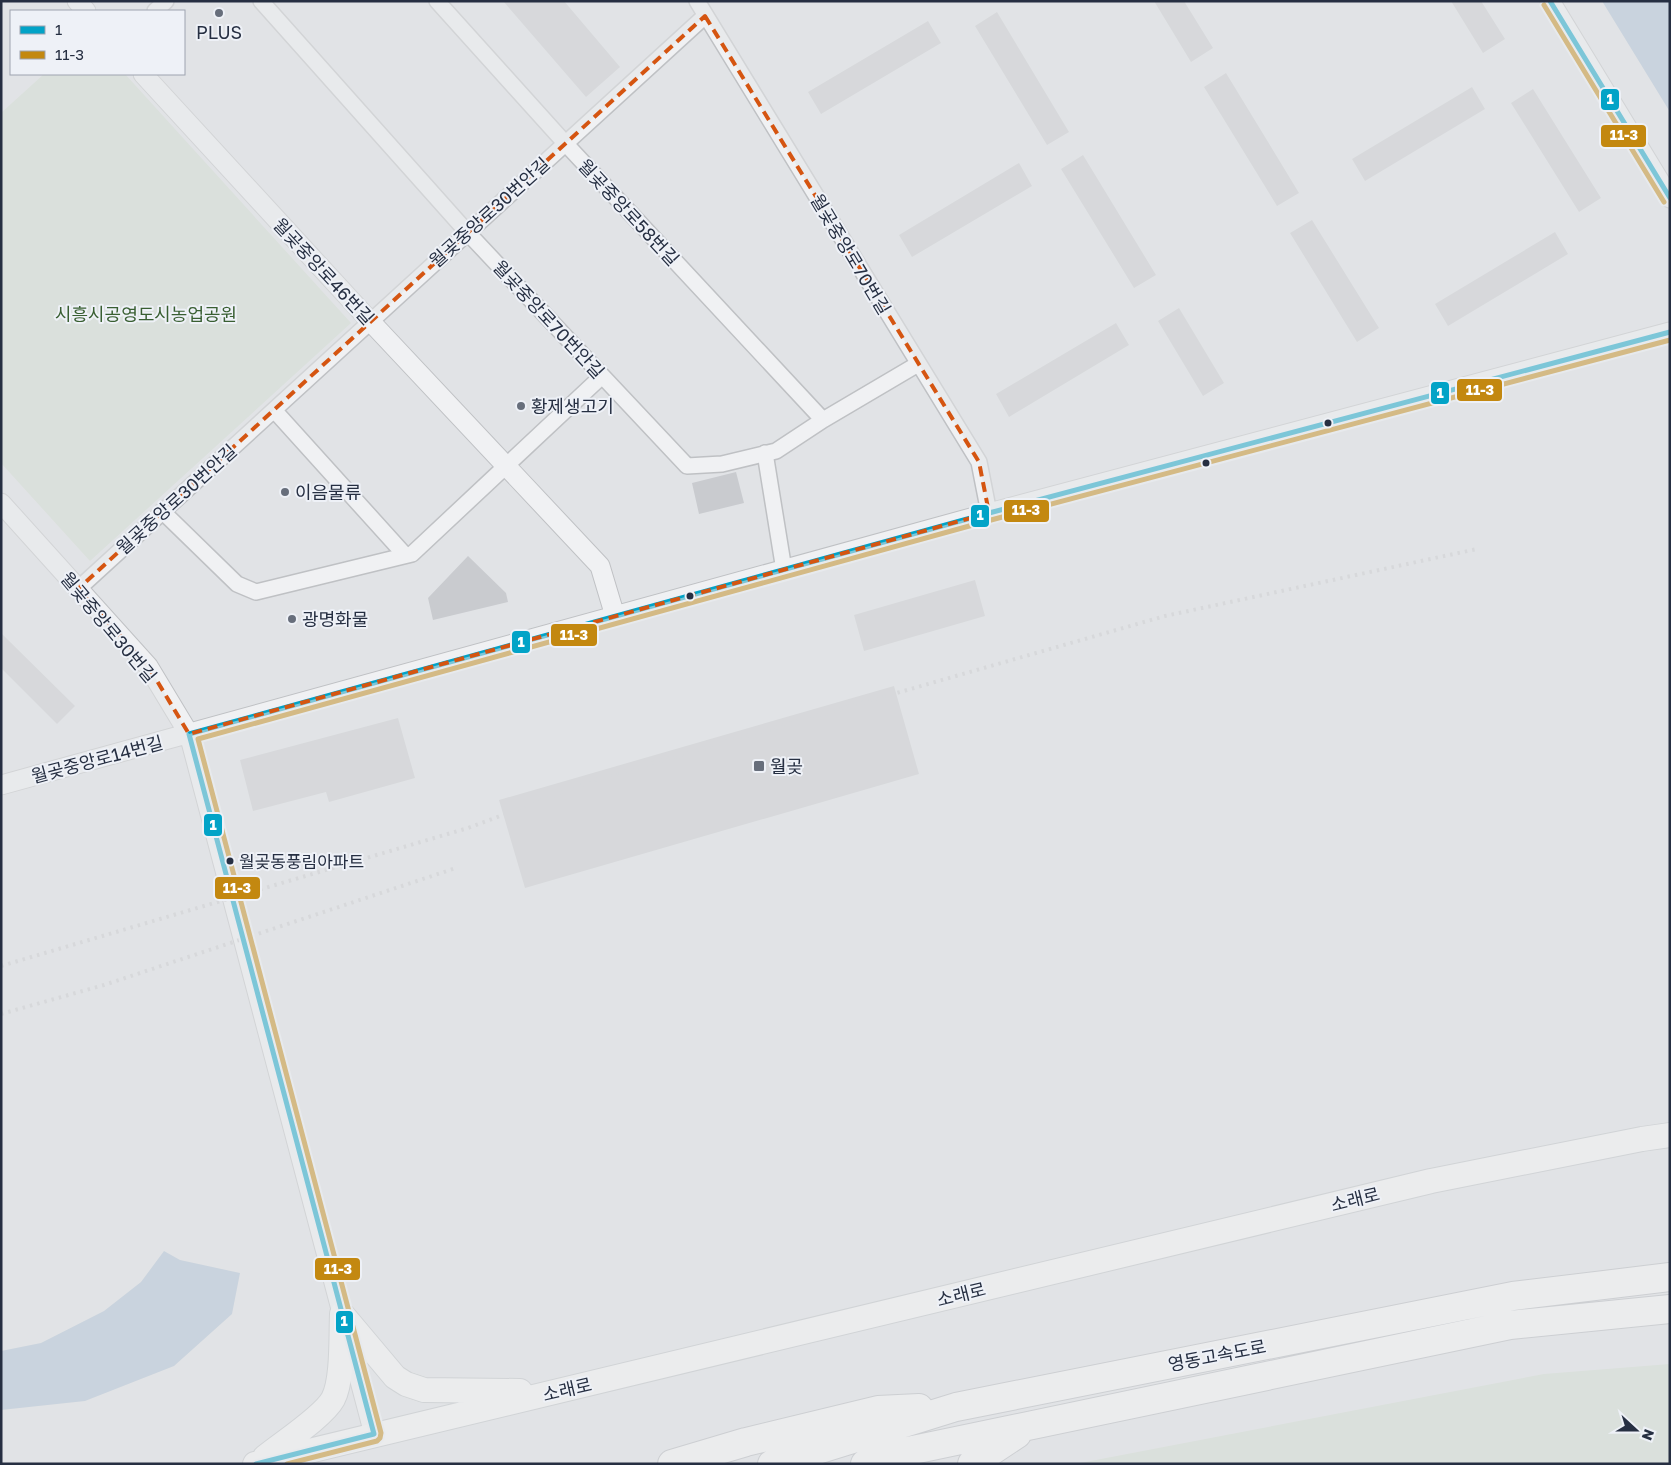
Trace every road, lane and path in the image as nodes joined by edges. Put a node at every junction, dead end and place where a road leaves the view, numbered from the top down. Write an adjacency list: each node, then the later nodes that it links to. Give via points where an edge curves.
1 (166, 1): 6 (street)
2 (261, 1): 11 (street, 월곶중앙로70번안길)
3 (438, 1): 9 (street, 월곶중앙로58번길)
4 (697, 1): 7 (street, 월곶중앙로70번길)
5 (1550, 1): 10 (street)
6 (156, 10)
7 (705, 16): 9 (street, 월곶중앙로30번안길); 14 (street, 월곶중앙로70번길)
8 (144, 75): 12 (street, 월곶중앙로46번길)
9 (565, 143): 11 (street, 월곶중앙로30번안길); 17 (street, 월곶중앙로58번길)
10 (1670, 198)
11 (467, 232): 12 (street, 월곶중앙로30번안길); 15 (street, 월곶중앙로70번안길)
12 (370, 321): 16 (street, 월곶중앙로30번안길); 19 (street, 월곶중앙로46번길)
13 (1670, 332): 22 (street, 월곶중앙로14번길)
14 (918, 364): 17 (street, 월곶중앙로70번안길); 22 (street, 월곶중앙로70번길, via 979,462)
15 (602, 376): 18 (street, 월곶중앙로70번안길, via 687,466 722,464); 19 (street)
16 (274, 410): 21 (street, 월곶중앙로30번안길); 23 (street)
17 (823, 420): 18 (street, 월곶중앙로70번안길, via 776,451)
18 (765, 453): 24 (street)
19 (506, 466): 23 (street, via 412,554); 26 (street, 월곶중앙로46번길, via 600,566)
20 (1, 503): 25 (street, 월곶중앙로30번길)
21 (162, 512): 23 (street, via 237,584 256,592); 25 (street, 월곶중앙로30번안길)
22 (989, 513): 24 (street, 월곶중앙로14번길)
23 (405, 556)
24 (784, 570): 26 (street, 월곶중앙로14번길)
25 (78, 589): 27 (street, 월곶중앙로30번길, via 148,666)
26 (615, 616): 27 (street, 월곶중앙로14번길)
27 (188, 734): 28 (street, 월곶중앙로14번길); 32 (street, 월곶중앙로30번길)
28 (1, 785)
29 (1670, 1136): 33 (main road, 소래로, via 1642,1138 1431,1181)
30 (1670, 1277): 34 (highway, 영동고속도로, via 1512,1296)
31 (1670, 1309): 35 (highway, 영동고속도로, via 1510,1325)
32 (342, 1314): 33 (main road, via 395,1377 406,1384 424,1390); 36 (street, 월곶중앙로30번길); 37 (main road, via 338,1382 333,1398 324,1411)
33 (557, 1392): 36 (main road, 소래로)
34 (956, 1407): 38 (highway, via 878,1410 746,1442); 39 (highway, 영동고속도로)
35 (1030, 1426): 40 (highway, 영동고속도로, via 894,1454); 41 (highway)
36 (374, 1434): 37 (main road, 소래로)
37 (256, 1464)
38 (672, 1464)
39 (772, 1464)
40 (865, 1464)
41 (972, 1464)

